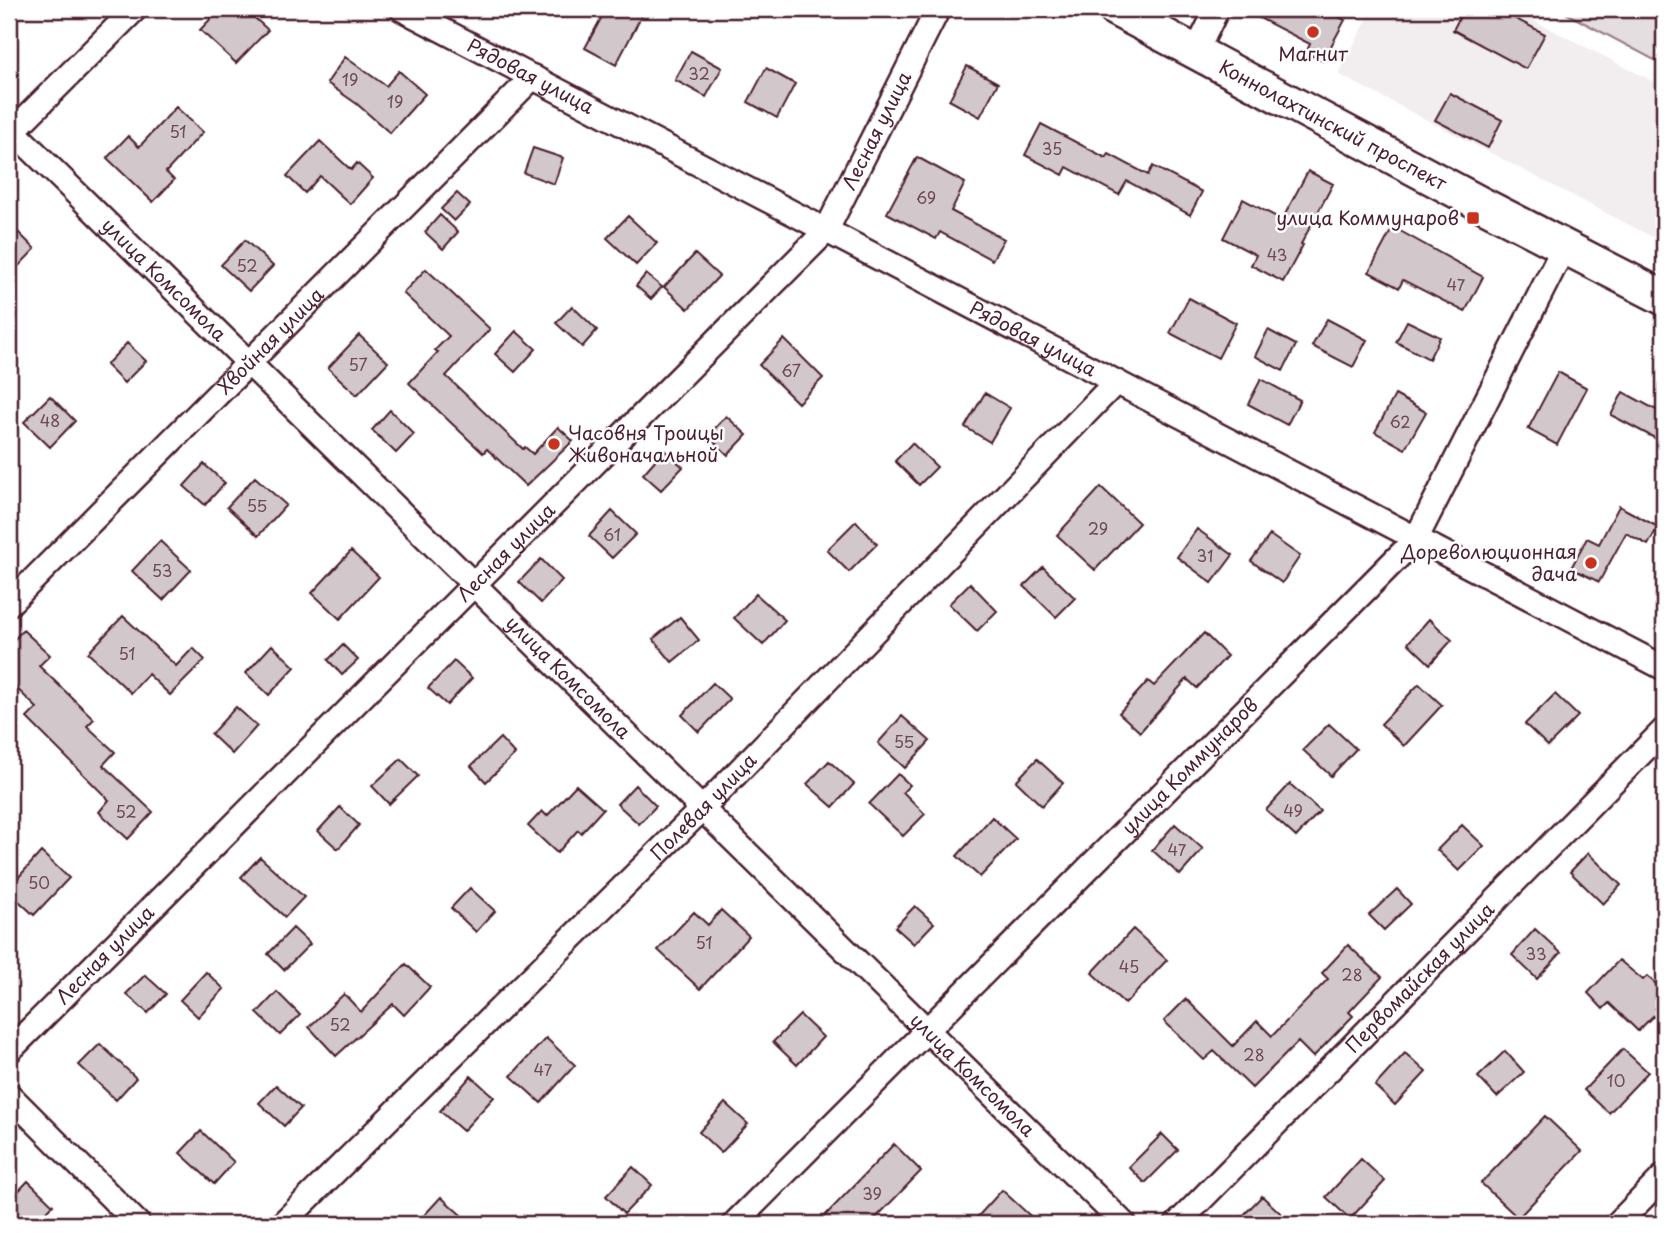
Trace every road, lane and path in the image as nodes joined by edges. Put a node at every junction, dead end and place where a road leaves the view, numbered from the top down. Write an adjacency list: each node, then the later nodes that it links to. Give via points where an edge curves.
1 (135, 9): 8 (street)
2 (402, 9): 7 (street, Рядовая улица)
3 (939, 9): 9 (street, Лесная улица)
4 (1115, 9): 6 (main road, Коннолахтинский проспект)
5 (1217, 9): 6 (street)
6 (1196, 52): 10 (main road, Коннолахтинский проспект)
7 (533, 77): 9 (street, Рядовая улица); 12 (street, Хвойная улица)
8 (11, 133): 12 (street, улица Комсомола)
9 (826, 231): 13 (street, Рядовая улица); 15 (street, Лесная улица)
10 (1563, 247): 11 (main road, Коннолахтинский проспект); 14 (street, улица Коммунаров)
11 (1664, 299)
12 (248, 363): 15 (street, улица Комсомола); 16 (street, Хвойная улица)
13 (1116, 382): 14 (street, Рядовая улица); 19 (street, Полевая улица)
14 (1416, 539): 17 (street, Рядовая улица); 20 (street, улица Коммунаров)
15 (474, 584): 19 (street, улица Комсомола); 21 (street, Лесная улица)
16 (9, 604)
17 (1664, 668)
18 (1664, 730): 28 (street, Первомайская улица)
19 (702, 809): 20 (street, улица Комсомола); 25 (street, Полевая улица)
20 (927, 1030): 26 (street, улица Коммунаров); 27 (street, улица Комсомола)
21 (9, 1051)
22 (9, 1095): 24 (street)
23 (1664, 1176): 29 (street)
24 (138, 1224)
25 (282, 1224)
26 (734, 1224)
27 (1124, 1224)
28 (1177, 1224)
29 (1617, 1224)

